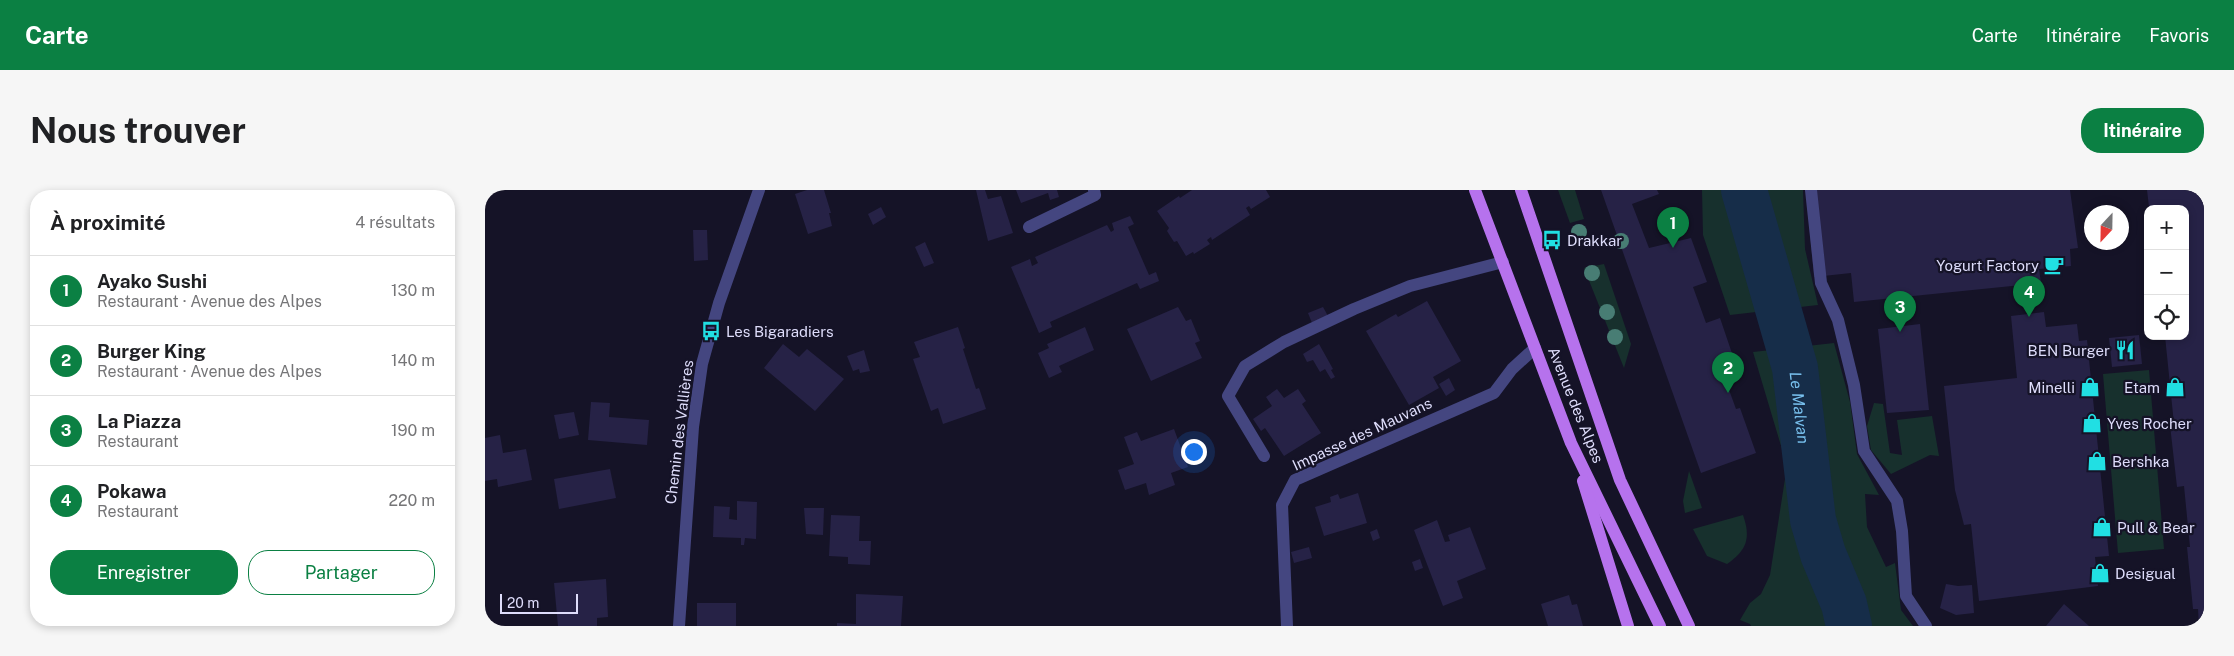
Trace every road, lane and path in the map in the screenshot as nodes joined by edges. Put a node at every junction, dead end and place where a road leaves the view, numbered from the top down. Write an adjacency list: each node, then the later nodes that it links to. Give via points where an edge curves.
1 (759, 190): 11 (street, Chemin des Vallières, via 719,303 702,364 689,476)
2 (1094, 190): 6 (street, via 1095,195)
3 (1475, 190): 7 (main road, Avenue des Alpes)
4 (1521, 190): 15 (main road, Avenue des Alpes, via 1620,480)
5 (1811, 190): 16 (street, via 1821,283 1839,320 1854,385 1863,451 1897,501 1906,596)
6 (1029, 227)
7 (1503, 262): 8 (main road, Avenue des Alpes); 10 (street, via 1410,286 1284,342 1245,366 1228,396)
8 (1535, 348): 9 (main road, Avenue des Alpes); 12 (street, Impasse des Mauvans, via 1493,393 1295,480 1282,505)
9 (1571, 443): 13 (main road); 14 (main road, Avenue des Alpes)
10 (1264, 456)
11 (679, 626)
12 (1287, 626)
13 (1628, 626)
14 (1660, 626)
15 (1689, 626)
16 (1926, 626)

